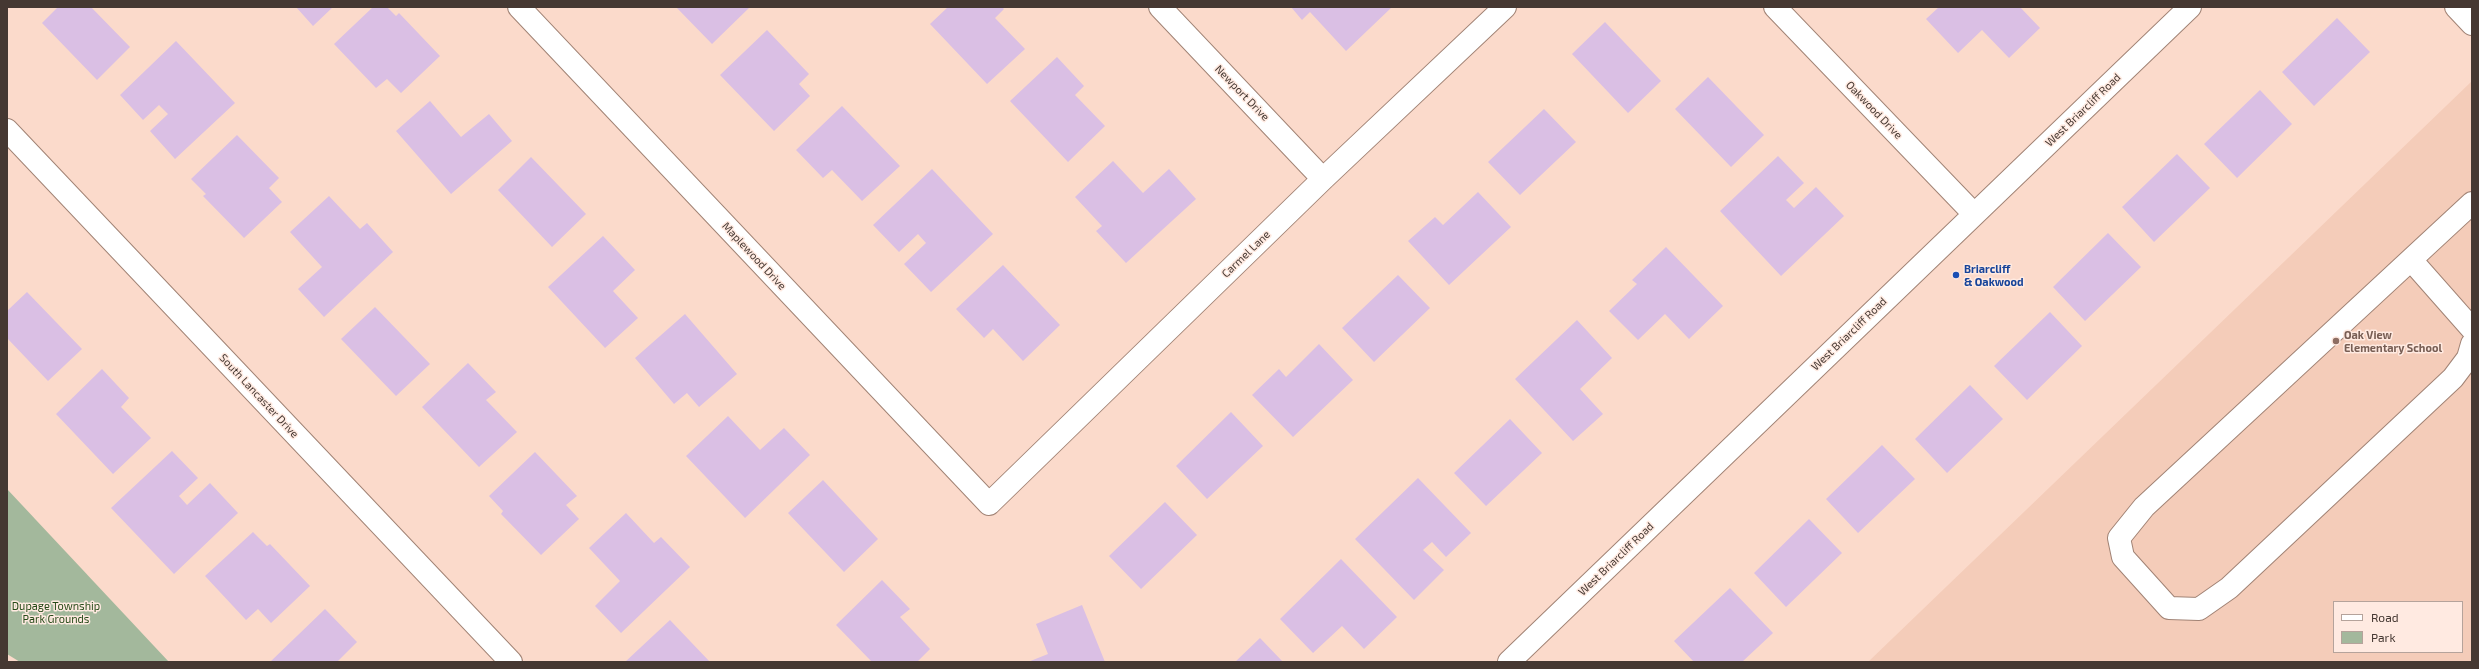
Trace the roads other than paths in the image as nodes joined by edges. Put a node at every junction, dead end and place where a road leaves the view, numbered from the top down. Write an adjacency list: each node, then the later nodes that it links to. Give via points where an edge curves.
1 (519, 7): 15 (street, Maplewood Drive)
2 (1160, 7): 9 (street, Newport Drive)
3 (1505, 7): 9 (street, Carmel Lane)
4 (1775, 7): 11 (street, Oakwood Drive)
5 (2190, 7): 11 (street, West Briarcliff Road)
6 (2456, 7): 7 (street)
7 (2472, 24)
8 (7, 130): 16 (street, South Lancaster Drive)
9 (1323, 179): 15 (street, Carmel Lane)
10 (2472, 202): 12 (street)
11 (1974, 214): 17 (street, West Briarcliff Road)
12 (2412, 261): 13 (street); 14 (street, via 2144,507 2119,538 2124,557 2169,608 2199,609 2229,588 2453,378 2468,358)
13 (2472, 329)
14 (2472, 344)
15 (989, 504)
16 (512, 662)
17 (1509, 662)

